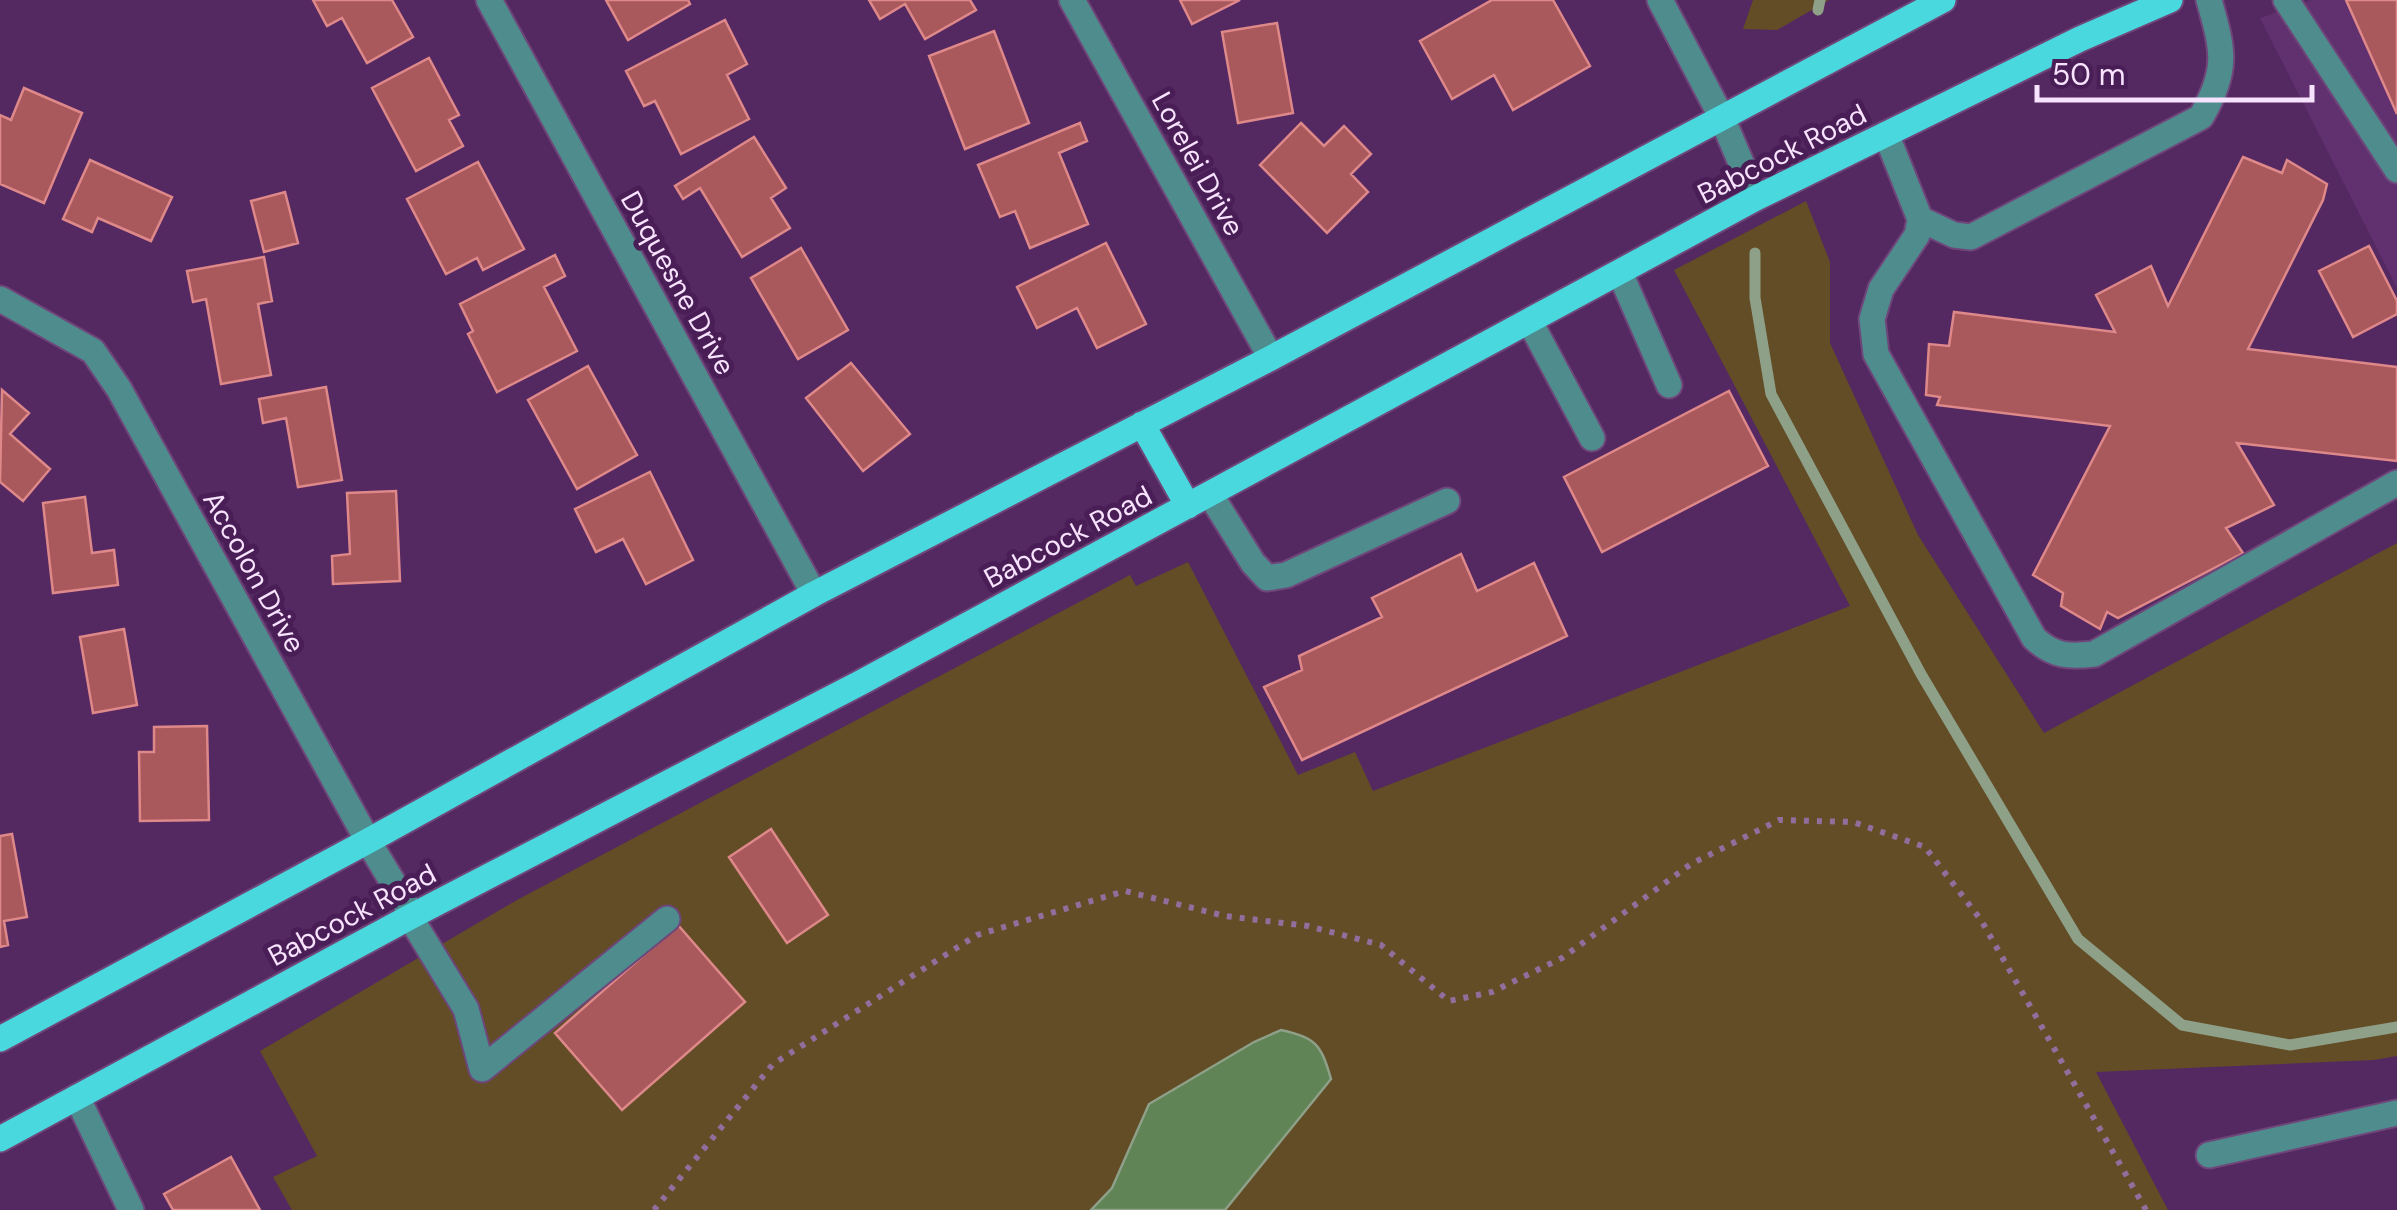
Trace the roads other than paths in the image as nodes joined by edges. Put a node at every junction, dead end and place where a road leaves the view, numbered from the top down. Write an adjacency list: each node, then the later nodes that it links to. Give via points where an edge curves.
1 (489, 0): 23 (street, Duquesne Drive)
2 (1072, 0): 16 (street, Lorelei Drive)
3 (1660, 0): 8 (street)
4 (1943, 0): 8 (main road, Babcock Road)
5 (2170, 0): 9 (main road, Babcock Road)
6 (2209, 0): 12 (street, via 2223,52 2201,117 1971,237)
7 (2286, 0): 10 (street)
8 (1722, 118): 11 (street); 16 (main road, Babcock Road)
9 (1886, 134): 11 (main road, Babcock Road); 12 (street)
10 (2397, 170)
11 (1756, 198): 13 (main road, Babcock Road)
12 (1920, 218): 20 (street, via 1917,234 1881,289 1872,319 1876,354 2046,649 2067,657 2094,654)
13 (1620, 273): 15 (main road, Babcock Road); 17 (street)
14 (0, 299): 24 (street, Accolon Drive, via 93,351 120,388)
15 (1530, 322): 19 (street); 21 (main road, Babcock Road)
16 (1271, 358): 18 (main road, Babcock Road)
17 (1669, 384)
18 (1142, 424): 21 (main road); 23 (main road, Babcock Road)
19 (1592, 438)
20 (2397, 483)
21 (1199, 500): 22 (street, via 1267,578); 25 (main road, Babcock Road)
22 (1446, 501)
23 (814, 594): 24 (main road, Babcock Road)
24 (368, 842): 25 (street, Accolon Drive); 27 (main road, Babcock Road)
25 (412, 917): 26 (street, Accolon Drive, via 466,1010 482,1069); 28 (main road, Babcock Road)
26 (667, 919)
27 (0, 1039)
28 (77, 1098): 30 (main road, Babcock Road); 32 (street)
29 (2397, 1113): 31 (street)
30 (0, 1139)
31 (2208, 1155)
32 (131, 1210)

